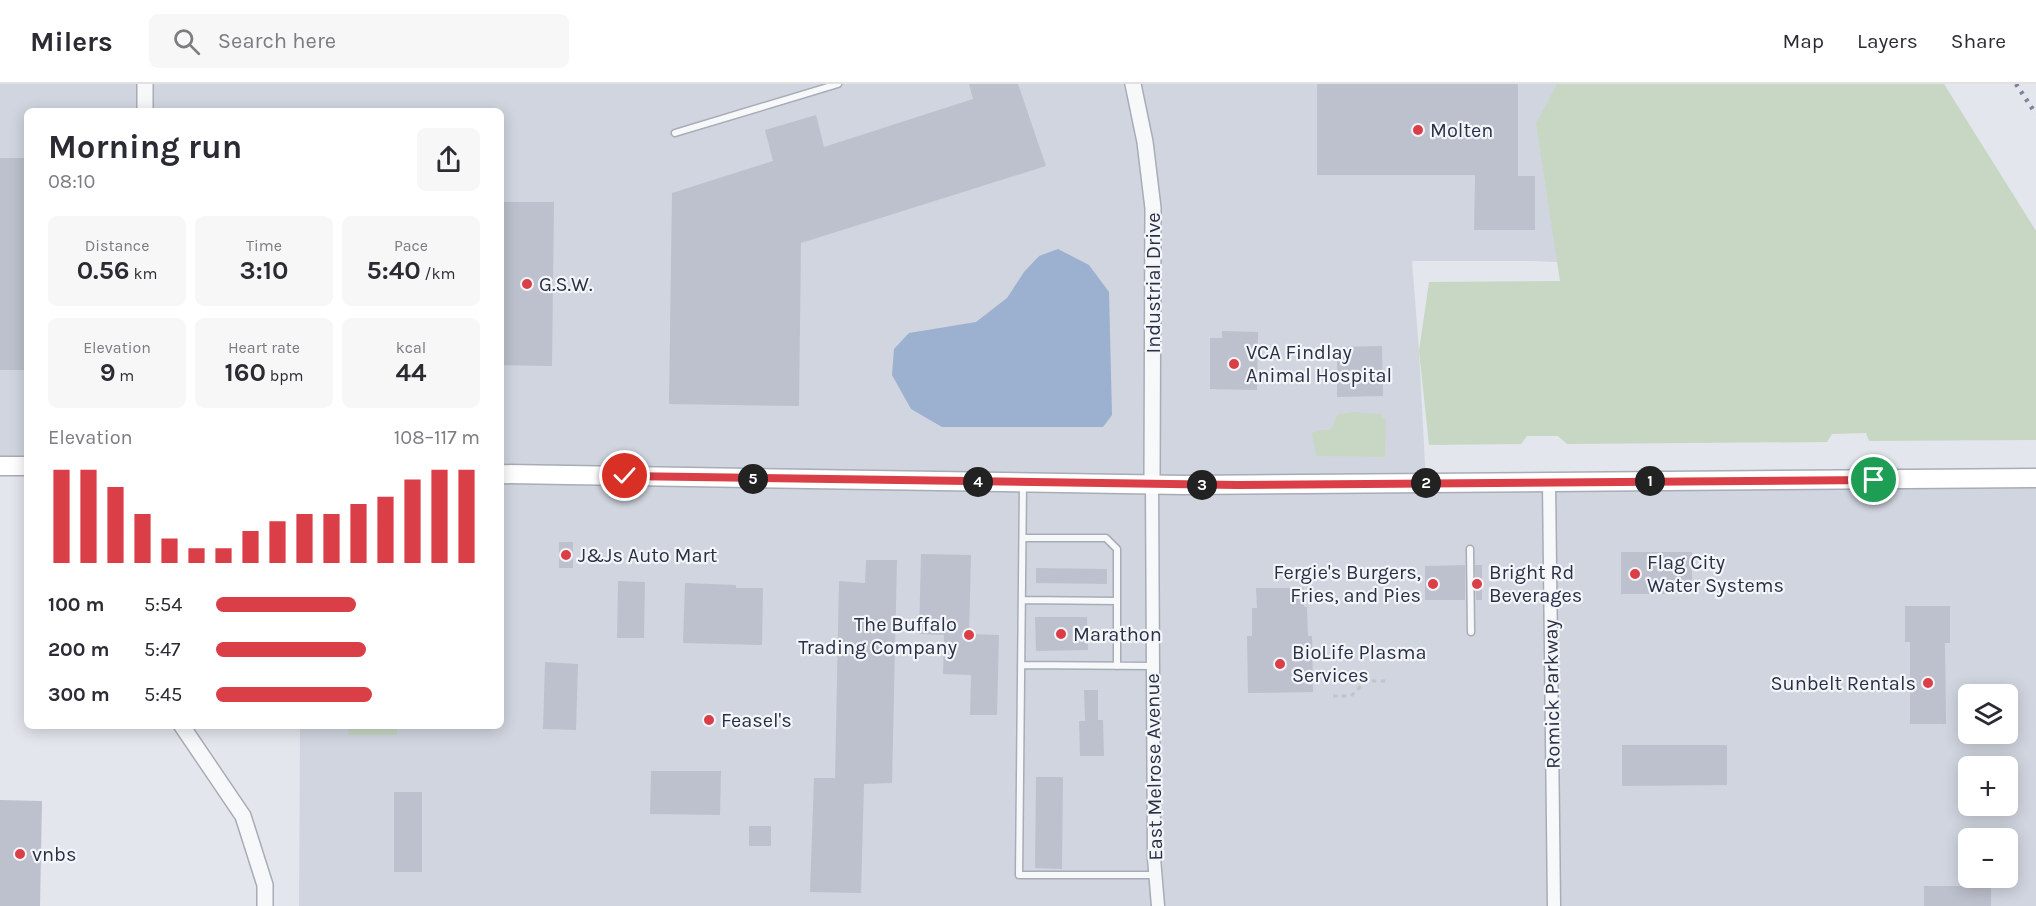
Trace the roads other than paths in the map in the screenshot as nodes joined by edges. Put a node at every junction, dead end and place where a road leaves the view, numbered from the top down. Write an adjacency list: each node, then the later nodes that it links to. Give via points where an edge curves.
1 (145, 84): 4 (street)
2 (838, 84): 5 (lane)
3 (1133, 84): 12 (street, Industrial Drive, via 1146,141 1154,208)
4 (145, 108)
5 (675, 133)
6 (0, 466): 7 (main road)
7 (24, 466)
8 (504, 474): 11 (main road)
9 (2036, 478): 10 (main road)
10 (1549, 482): 12 (main road); 25 (street, Romick Parkway)
11 (1023, 483): 12 (main road); 13 (lane)
12 (1152, 485): 20 (street, East Melrose Avenue)
13 (1023, 538): 15 (lane); 16 (lane, via 1106,538 1117,549)
14 (1470, 549): 17 (lane)
15 (1022, 600): 16 (lane); 18 (lane)
16 (1117, 601): 19 (lane)
17 (1472, 632)
18 (1021, 665): 19 (lane); 22 (lane, via 1019,875)
19 (1117, 666): 20 (lane)
20 (1153, 666): 22 (street, East Melrose Avenue)
21 (184, 729): 23 (street, via 243,816 265,885)
22 (1155, 875): 24 (street, East Melrose Avenue)
23 (265, 906)
24 (1158, 906)
25 (1554, 906)

